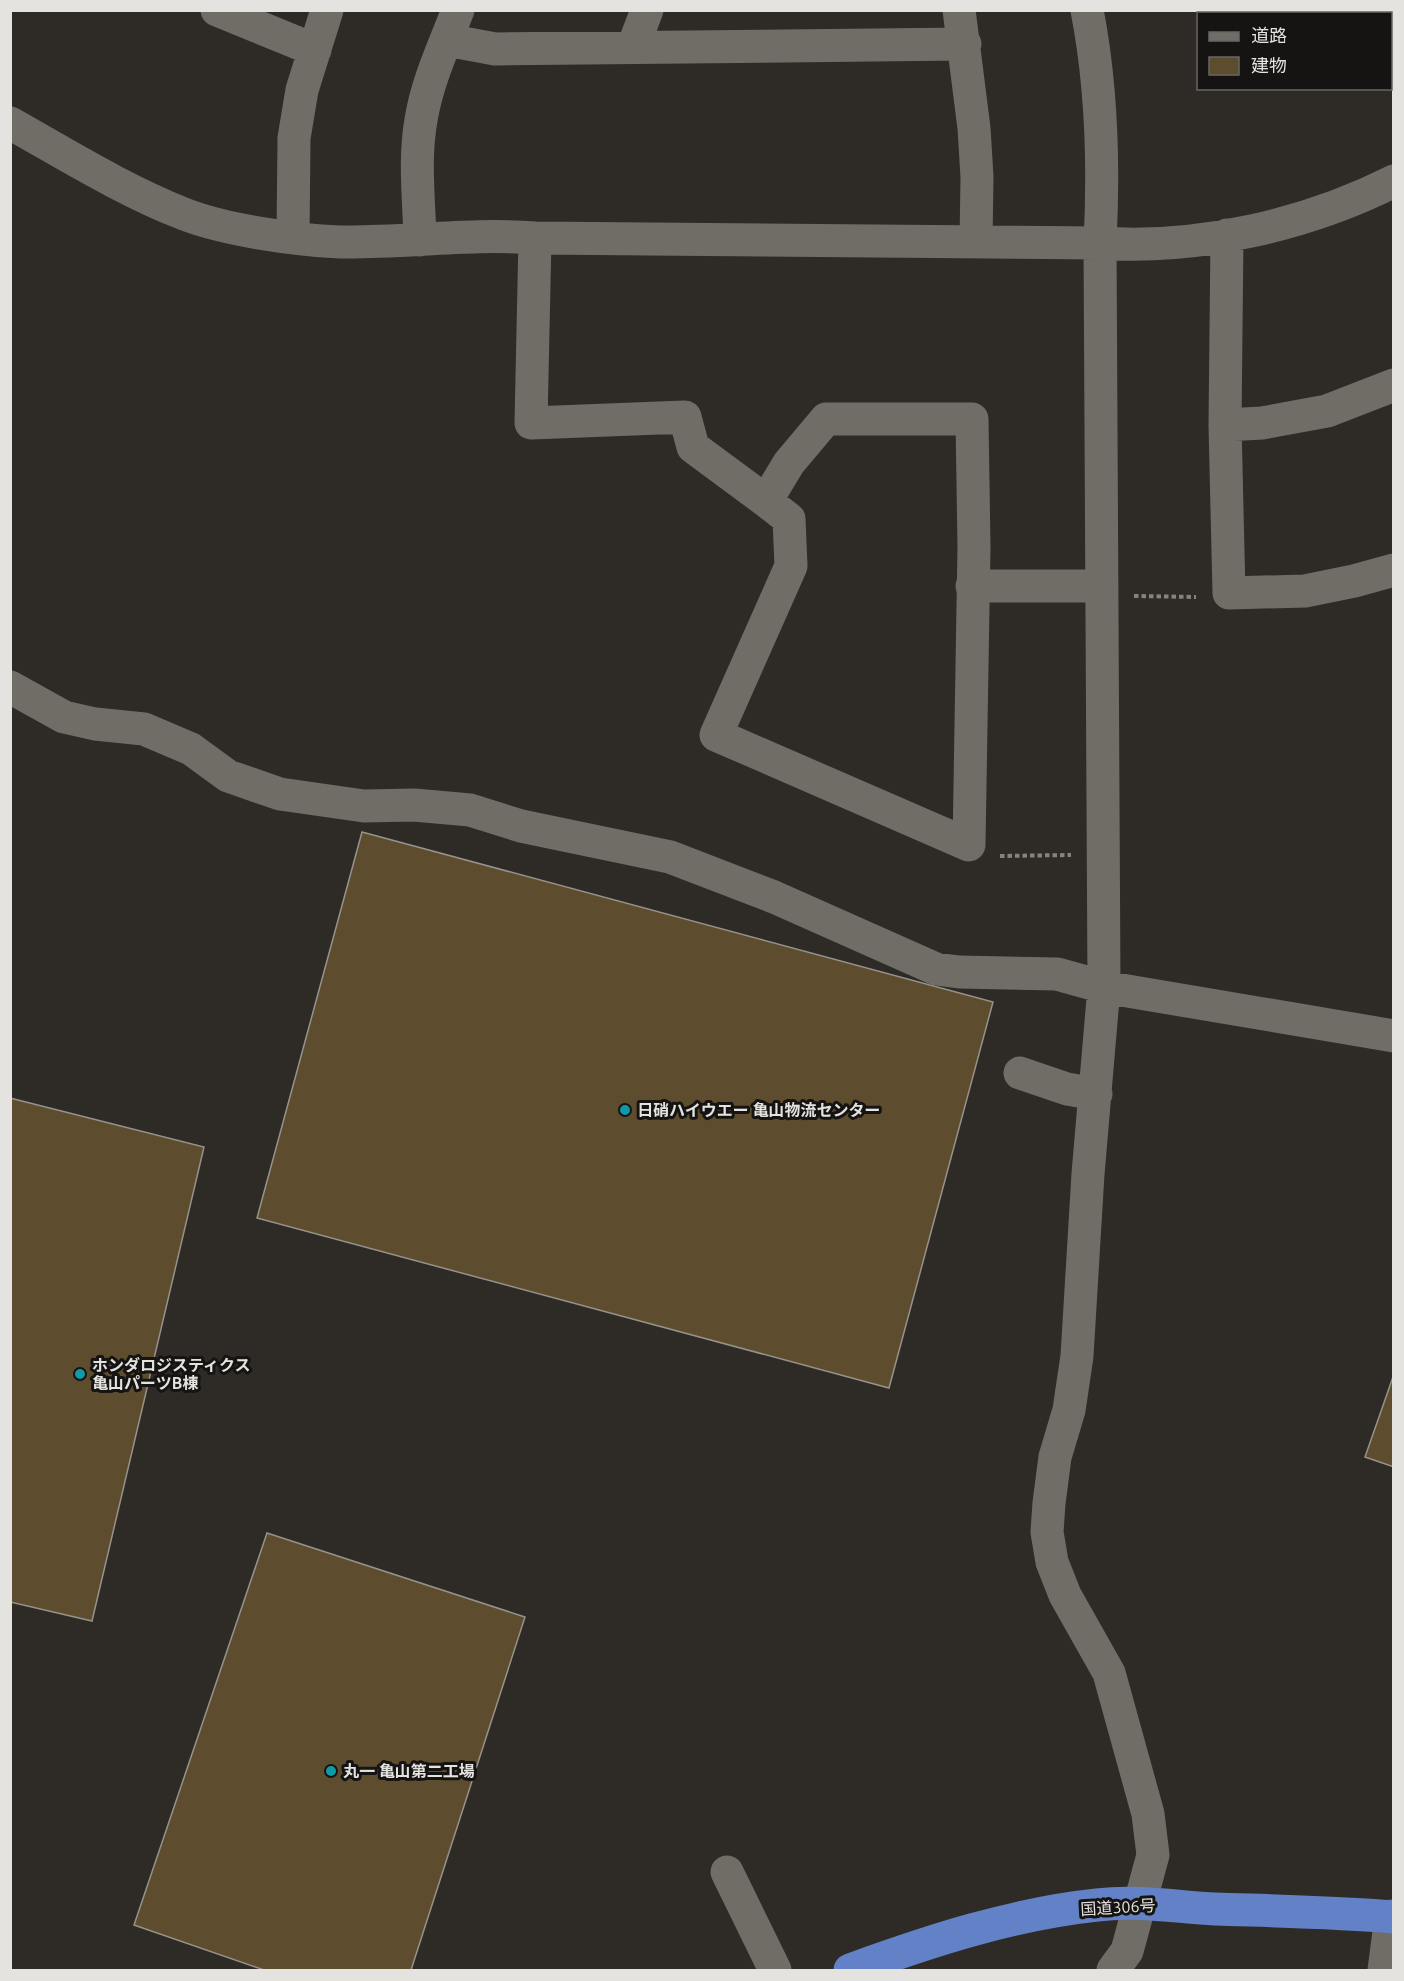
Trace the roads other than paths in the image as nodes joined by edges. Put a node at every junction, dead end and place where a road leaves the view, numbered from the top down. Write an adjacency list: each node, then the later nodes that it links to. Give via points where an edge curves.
1 (217, 10): 9 (street)
2 (327, 10): 9 (street)
3 (647, 10): 8 (street)
4 (959, 10): 7 (street)
5 (1088, 10): 17 (street, via 1101,113)
6 (452, 25): 8 (street, via 495,49); 15 (street, via 421,119 417,164)
7 (964, 44): 8 (street); 16 (street, via 977,177)
8 (633, 48)
9 (315, 50): 13 (street, via 302,90 294,138)
10 (10, 123): 13 (street, via 138,194 184,214 215,224)
11 (1394, 181): 12 (street, via 1327,210)
12 (1227, 236): 17 (street, via 1190,242); 19 (street)
13 (293, 237): 15 (street, via 339,242)
14 (535, 238): 15 (street); 16 (street); 20 (street, via 531,423 685,417 693,447)
15 (420, 240)
16 (976, 242): 17 (street)
17 (1100, 243): 23 (street)
18 (1394, 385): 19 (street, via 1327,411 1262,423)
19 (1225, 425): 21 (street, via 1229,592 1305,591)
20 (766, 501): 22 (street, via 789,463 826,419 972,420); 22 (street, via 789,519 791,566 716,735 969,845)
21 (1394, 570)
22 (972, 586): 23 (street)
23 (1102, 591): 25 (street)
24 (10, 687): 25 (street, via 64,717 144,729 191,749 228,776 280,794 364,806 470,810 521,826 670,857 774,897 936,969 1057,974)
25 (1104, 987): 26 (street); 28 (street)
26 (1394, 1036)
27 (1020, 1073): 28 (street)
28 (1096, 1094): 30 (street, via 1077,1356 1069,1410 1055,1457 1047,1532 1052,1562 1065,1595 1109,1673 1148,1814 1153,1855)
29 (727, 1872): 32 (street)
30 (1141, 1903): 31 (highway, 国道306号); 33 (highway, 国道306号, via 1097,1905 1007,1920 928,1942); 34 (street, via 1126,1951)
31 (1392, 1917): 35 (street)
32 (775, 1971)
33 (850, 1971)
34 (1113, 1971)
35 (1384, 1971)

